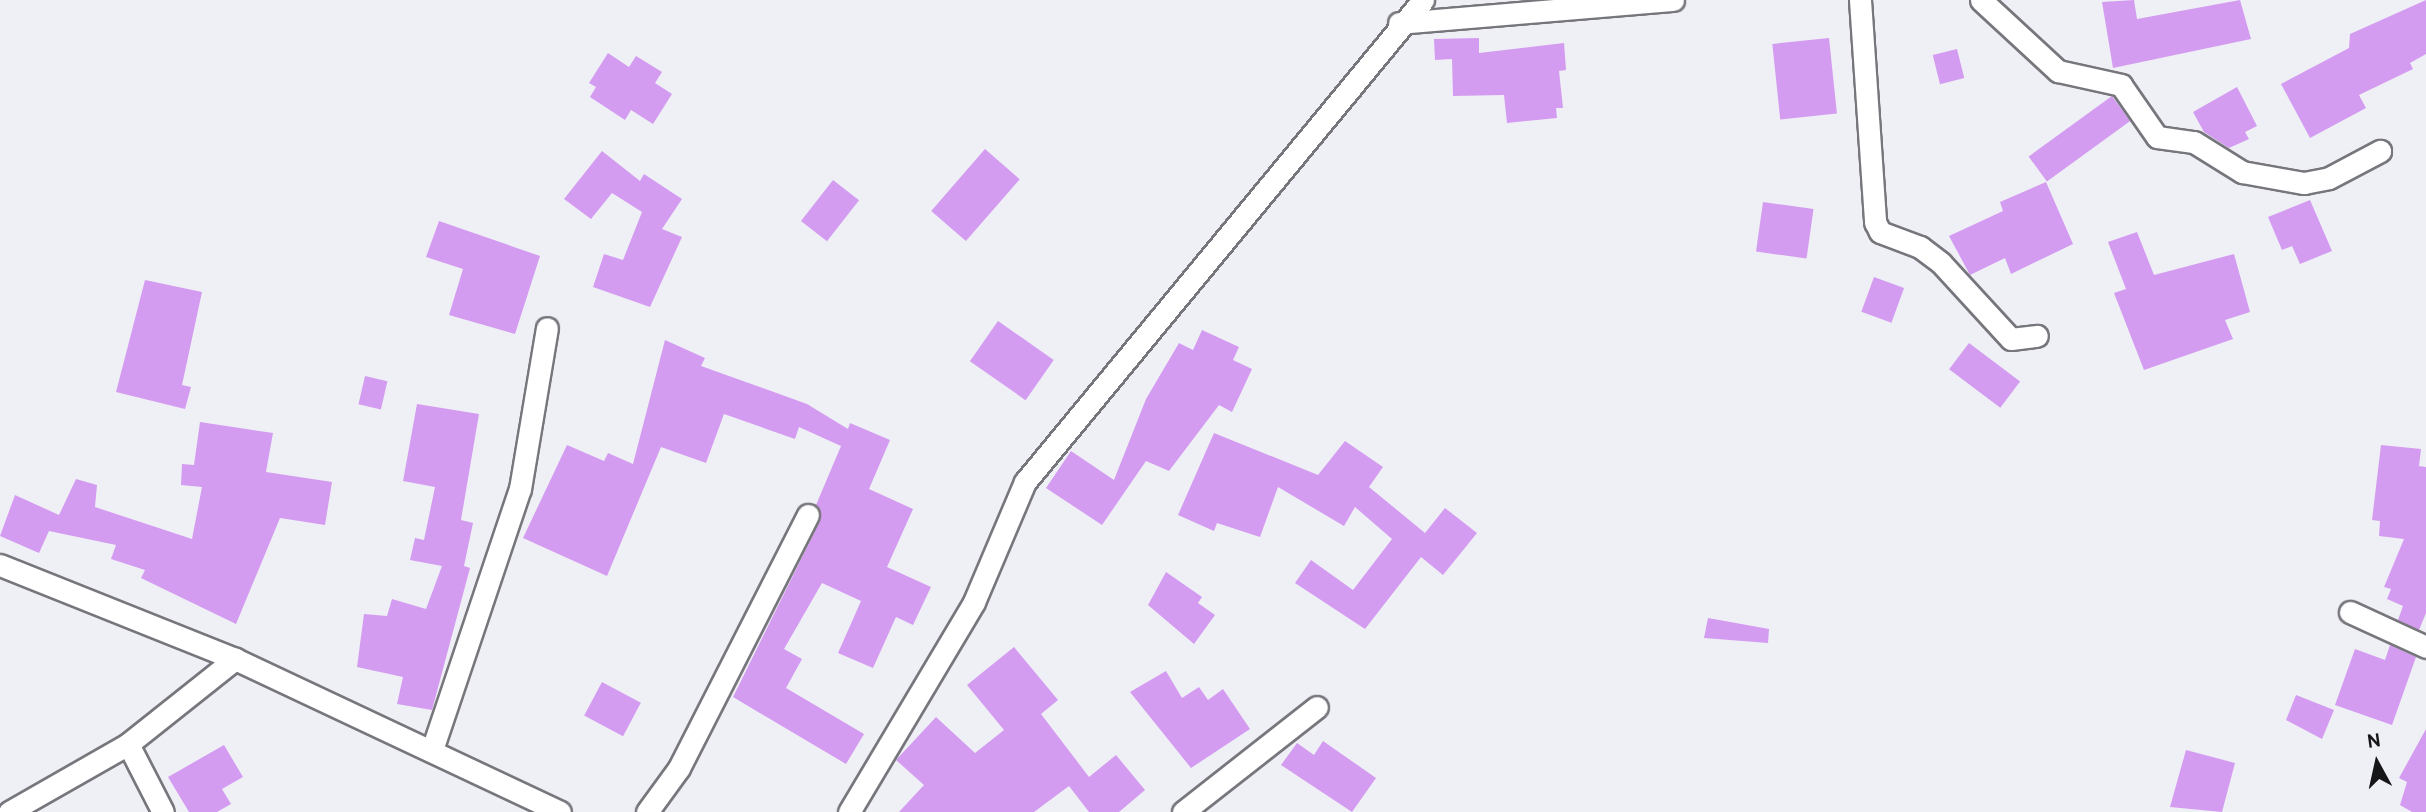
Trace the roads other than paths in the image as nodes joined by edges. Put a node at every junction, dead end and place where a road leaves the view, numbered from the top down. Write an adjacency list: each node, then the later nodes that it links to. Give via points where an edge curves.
1 (1423, 0): 5 (street)
2 (1673, 0): 5 (street)
3 (1860, 0): 8 (street, via 1875,222 1880,232 1920,247 1941,263 2011,339)
4 (1981, 0): 6 (street, via 2058,71 2121,85 2157,137 2194,142 2242,172 2304,183 2329,178)
5 (1399, 23): 21 (street, via 1391,46 1298,147 1025,482 974,602)
6 (2380, 151)
7 (547, 328): 16 (street, via 520,489)
8 (2038, 336)
9 (808, 515): 20 (street, via 679,768)
10 (0, 565): 13 (street)
11 (2350, 612): 12 (street)
12 (2426, 647)
13 (235, 659): 15 (street); 16 (street)
14 (1317, 707): 22 (street)
15 (128, 744): 17 (street); 18 (street)
16 (432, 750): 19 (street)
17 (9, 812)
18 (163, 812)
19 (560, 812)
20 (647, 812)
21 (849, 812)
22 (1183, 812)

